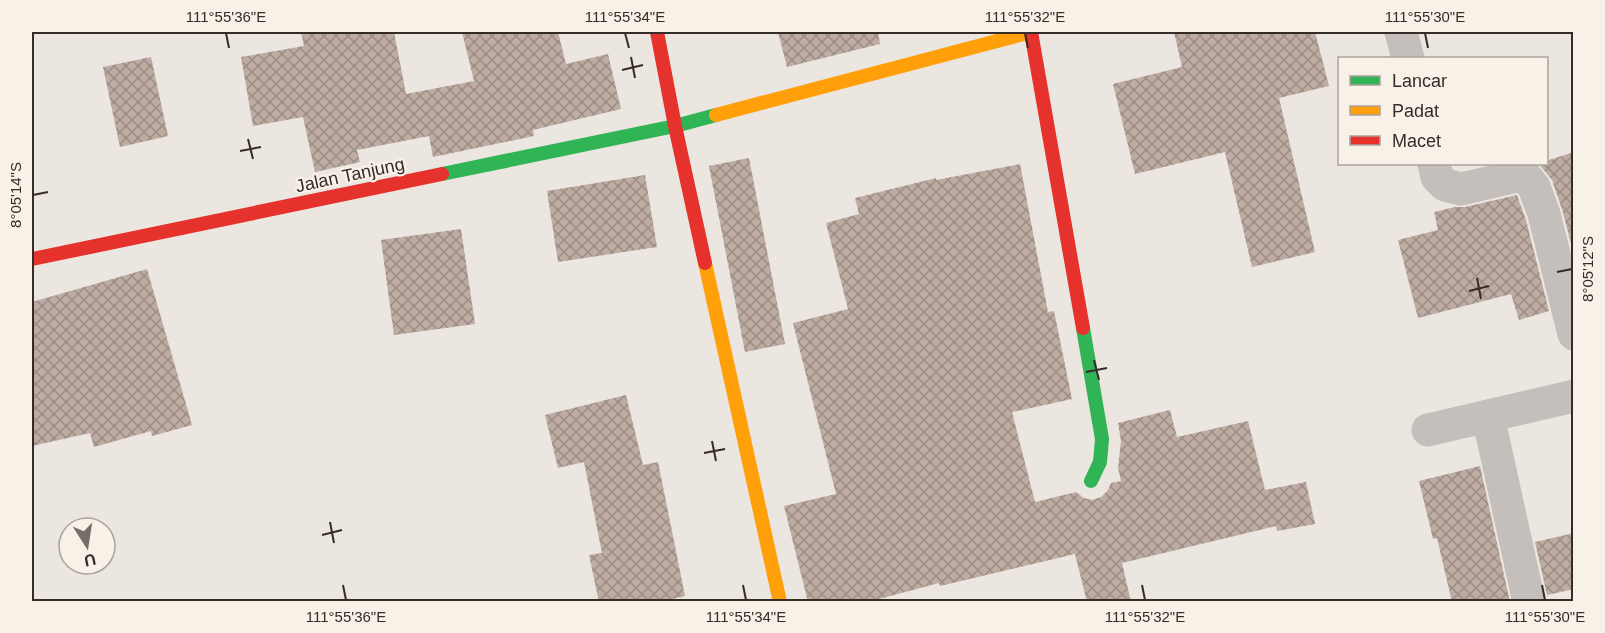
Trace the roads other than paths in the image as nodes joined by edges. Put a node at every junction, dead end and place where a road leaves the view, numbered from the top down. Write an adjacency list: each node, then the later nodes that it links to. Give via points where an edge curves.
1 (657, 32): 5 (street)
2 (1031, 32): 5 (street, Jalan Tanjung); 12 (street, via 1102,439 1100,462)
3 (1401, 32): 4 (street)
4 (1408, 57)
5 (675, 126): 7 (street, Jalan Tanjung); 13 (street)
6 (1434, 165): 8 (street, via 1437,177 1445,185 1461,189 1526,177 1544,214)
7 (32, 259)
8 (1574, 334)
9 (1574, 396): 10 (street)
10 (1488, 416): 11 (street); 14 (street)
11 (1428, 430)
12 (1091, 481)
13 (780, 602)
14 (1529, 602)

